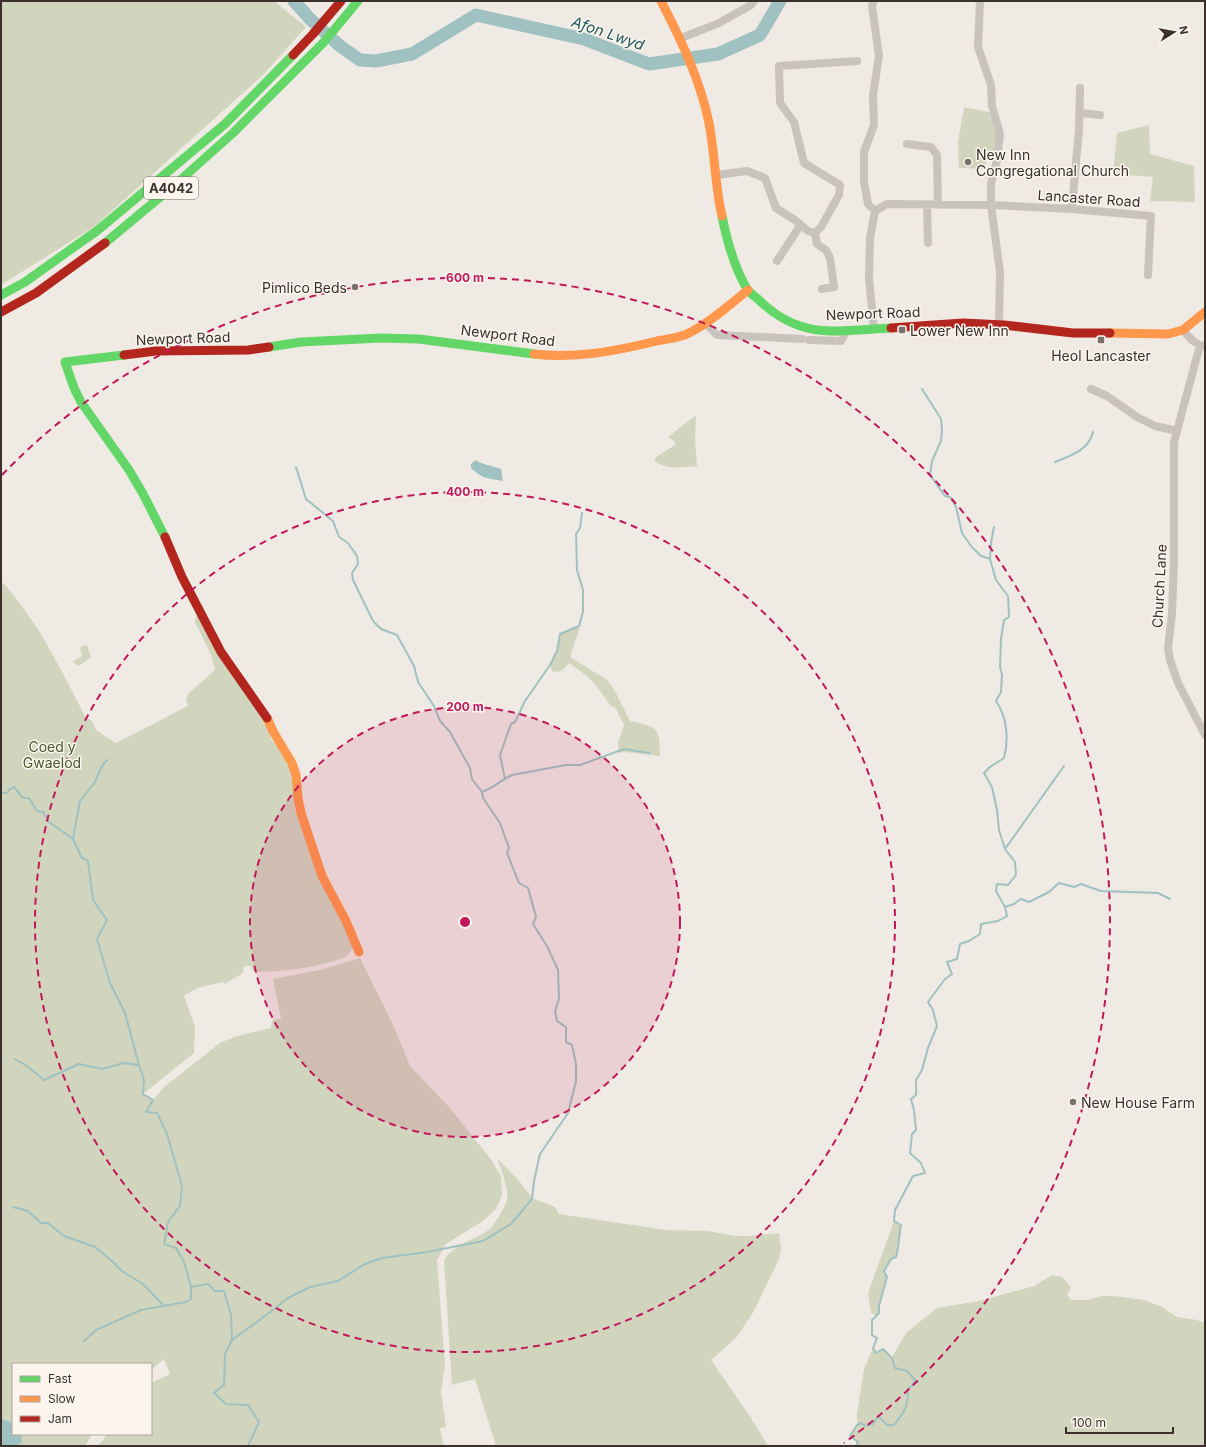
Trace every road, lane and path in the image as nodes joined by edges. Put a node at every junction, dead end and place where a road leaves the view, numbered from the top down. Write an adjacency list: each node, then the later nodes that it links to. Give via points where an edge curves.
1 (341, 1): 26 (main road, A4042, via 313,34 225,124 98,230 25,282)
2 (358, 1): 27 (main road, A4042, via 324,42 233,133 153,203 112,238 36,293)
3 (661, 1): 7 (main road)
4 (754, 1): 7 (street, via 719,23)
5 (874, 1): 18 (street, via 872,6 879,56 873,95 874,125 864,152 864,182 868,204)
6 (980, 1): 15 (street, via 978,47 989,77 992,106 1000,134 991,184)
7 (681, 38): 13 (main road, via 695,72 709,124)
8 (857, 61): 20 (street, via 779,66 780,103 794,122 804,163 840,185 839,195)
9 (1080, 88): 10 (street)
10 (1080, 113): 11 (street); 17 (street)
11 (1100, 115)
12 (907, 144): 14 (street, via 931,147 937,155)
13 (717, 175): 19 (street, via 747,170 765,178 776,208); 25 (main road, via 726,237 736,267)
14 (938, 205): 15 (street, Lancaster Road); 16 (street, Lancaster Road)
15 (991, 205): 17 (street, Lancaster Road); 30 (street, via 1000,272)
16 (927, 206): 18 (street, Lancaster Road, via 887,204); 21 (street)
17 (1072, 209): 23 (street, Lancaster Road, via 1151,216)
18 (875, 211): 31 (street, via 870,238 869,278)
19 (800, 226): 20 (street); 22 (street)
20 (815, 233): 24 (street, via 817,244 826,250 830,258 834,287)
21 (928, 243)
22 (777, 262)
23 (1148, 275)
24 (822, 289)
25 (748, 290): 29 (main road, Newport Road); 32 (main road, Newport Road, via 784,320 804,327 831,331)
26 (1, 295)
27 (1, 312)
28 (1205, 312): 33 (main road)
29 (706, 324): 32 (street, via 717,335 805,340 840,341); 38 (main road, Newport Road, via 680,336 614,351 580,355 549,356 433,340 380,338 301,342 248,350 156,351 65,362 81,402 142,492 221,652 267,718 292,763 301,813 322,876)
30 (999, 325): 31 (main road, Newport Road, via 963,323); 33 (main road, Newport Road, via 1074,333 1168,334)
31 (874, 329): 32 (main road, Newport Road)
32 (848, 330)
33 (1183, 330): 34 (street)
34 (1203, 345): 36 (street, Church Lane)
35 (1091, 389): 36 (street, via 1155,426)
36 (1177, 431): 37 (street, Church Lane, via 1174,442 1172,614 1168,648 1178,683)
37 (1205, 735)
38 (359, 952)

